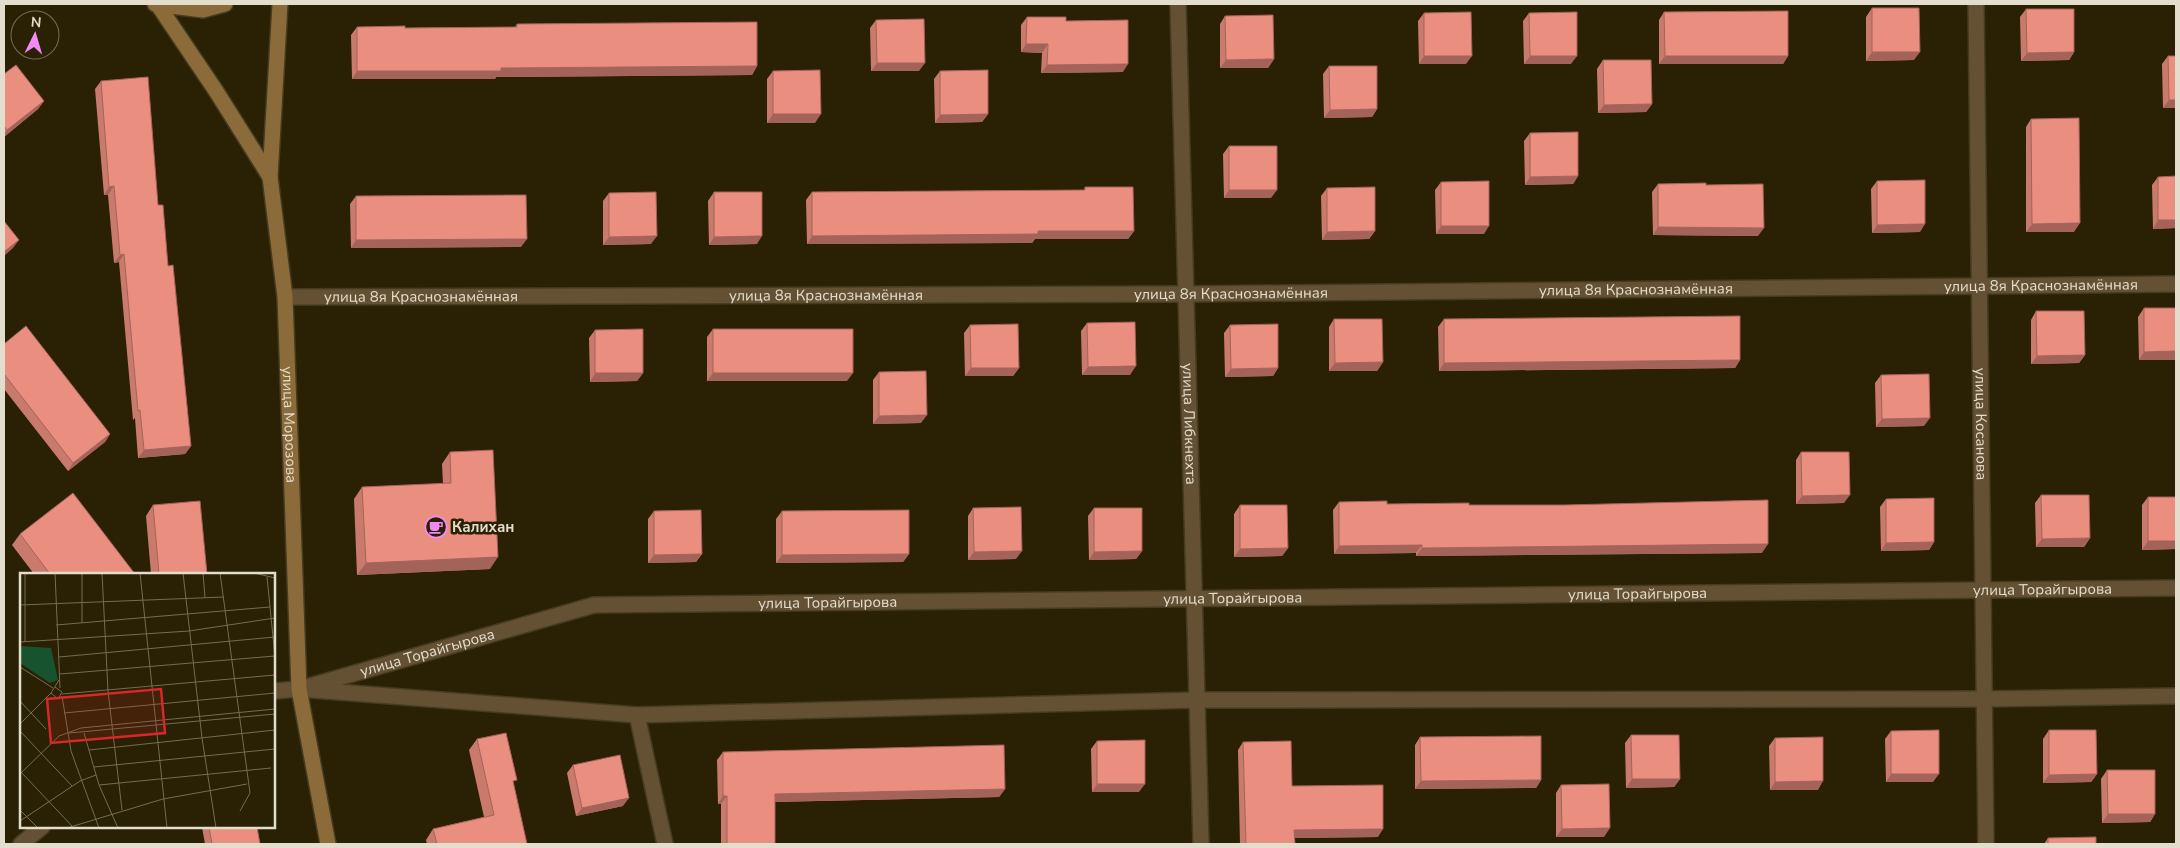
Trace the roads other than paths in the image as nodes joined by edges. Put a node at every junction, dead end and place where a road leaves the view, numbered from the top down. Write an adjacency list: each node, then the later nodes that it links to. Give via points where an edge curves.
1 (156, 4): 2 (main road, via 203,10); 6 (main road)
2 (225, 4)
3 (280, 4): 6 (main road, улица Морозова)
4 (1178, 4): 9 (street, улица Либкнехта)
5 (1976, 4): 8 (street, улица Косанова)
6 (270, 177): 10 (main road, улица Морозова)
7 (2176, 284): 8 (street, улица 8я Краснознамённая)
8 (1980, 286): 9 (street, улица 8я Краснознамённая); 12 (street, улица Косанова)
9 (1185, 294): 10 (street, улица 8я Краснознамённая); 13 (street, улица Либкнехта)
10 (285, 297): 14 (main road, улица Морозова)
11 (2176, 588): 12 (street, улица Торайгырова)
12 (1984, 590): 13 (street, улица Торайгырова); 17 (street, улица Косанова)
13 (1193, 598): 14 (street, улица Торайгырова, via 594,605); 18 (street, улица Либкнехта)
14 (299, 689): 15 (street, улица Торайгырова); 19 (street, улица Торайгырова); 22 (main road, улица Морозова)
15 (275, 692)
16 (2176, 696): 17 (street, улица Торайгырова)
17 (1984, 699): 18 (street, улица Торайгырова); 25 (street, улица Косанова)
18 (1196, 700): 19 (street, улица Торайгырова); 24 (street, улица Либкнехта)
19 (637, 715): 23 (street)
20 (41, 828): 21 (street)
21 (21, 844)
22 (328, 844)
23 (665, 844)
24 (1201, 844)
25 (1986, 844)

